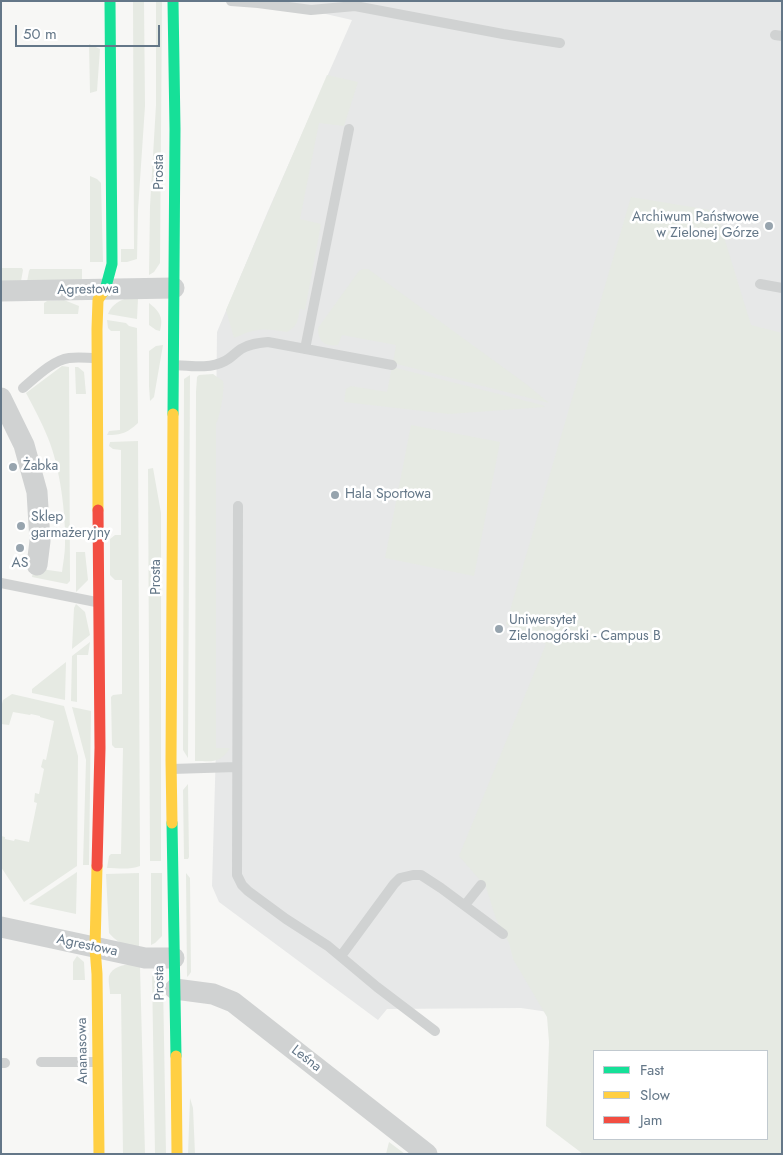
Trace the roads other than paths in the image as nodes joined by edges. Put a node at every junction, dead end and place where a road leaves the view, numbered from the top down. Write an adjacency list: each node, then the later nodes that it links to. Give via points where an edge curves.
1 (110, 1): 9 (street, via 112,264)
2 (174, 1): 7 (street, Prosta)
3 (231, 1): 4 (lane, via 311,10 355,6)
4 (560, 42)
5 (349, 129): 11 (lane)
6 (760, 284): 8 (lane)
7 (174, 288): 9 (street, Agrestowa); 13 (street, Prosta)
8 (782, 288)
9 (105, 290): 10 (street, Agrestowa); 12 (street, via 98,300)
10 (1, 291)
11 (305, 349): 13 (lane, via 268,342 254,343 215,365); 14 (lane)
12 (98, 358): 15 (lane, via 60,360); 20 (street)
13 (173, 365): 22 (street, Prosta)
14 (392, 365)
15 (23, 388)
16 (1, 398): 18 (street, via 24,445 37,492)
17 (238, 506): 21 (lane)
18 (38, 565)
19 (1, 583): 20 (lane)
20 (100, 603): 27 (street)
21 (236, 767): 22 (lane); 28 (lane, via 237,875 242,885)
22 (171, 768): 29 (street, Prosta)
23 (481, 885): 24 (lane)
24 (464, 905): 26 (lane); 28 (lane, via 421,875 400,878)
25 (1, 927): 27 (street, Agrestowa)
26 (503, 934)
27 (95, 948): 29 (street, Agrestowa, via 145,958); 33 (street, Ananasowa)
28 (341, 956): 31 (lane)
29 (174, 958): 30 (street, Prosta)
30 (175, 989): 35 (street, Prosta); 36 (street, Leśna, via 214,994 233,1002)
31 (435, 1032)
32 (41, 1062): 33 (lane)
33 (98, 1062): 34 (street, Ananasowa)
34 (99, 1154)
35 (177, 1154)
36 (427, 1154)

